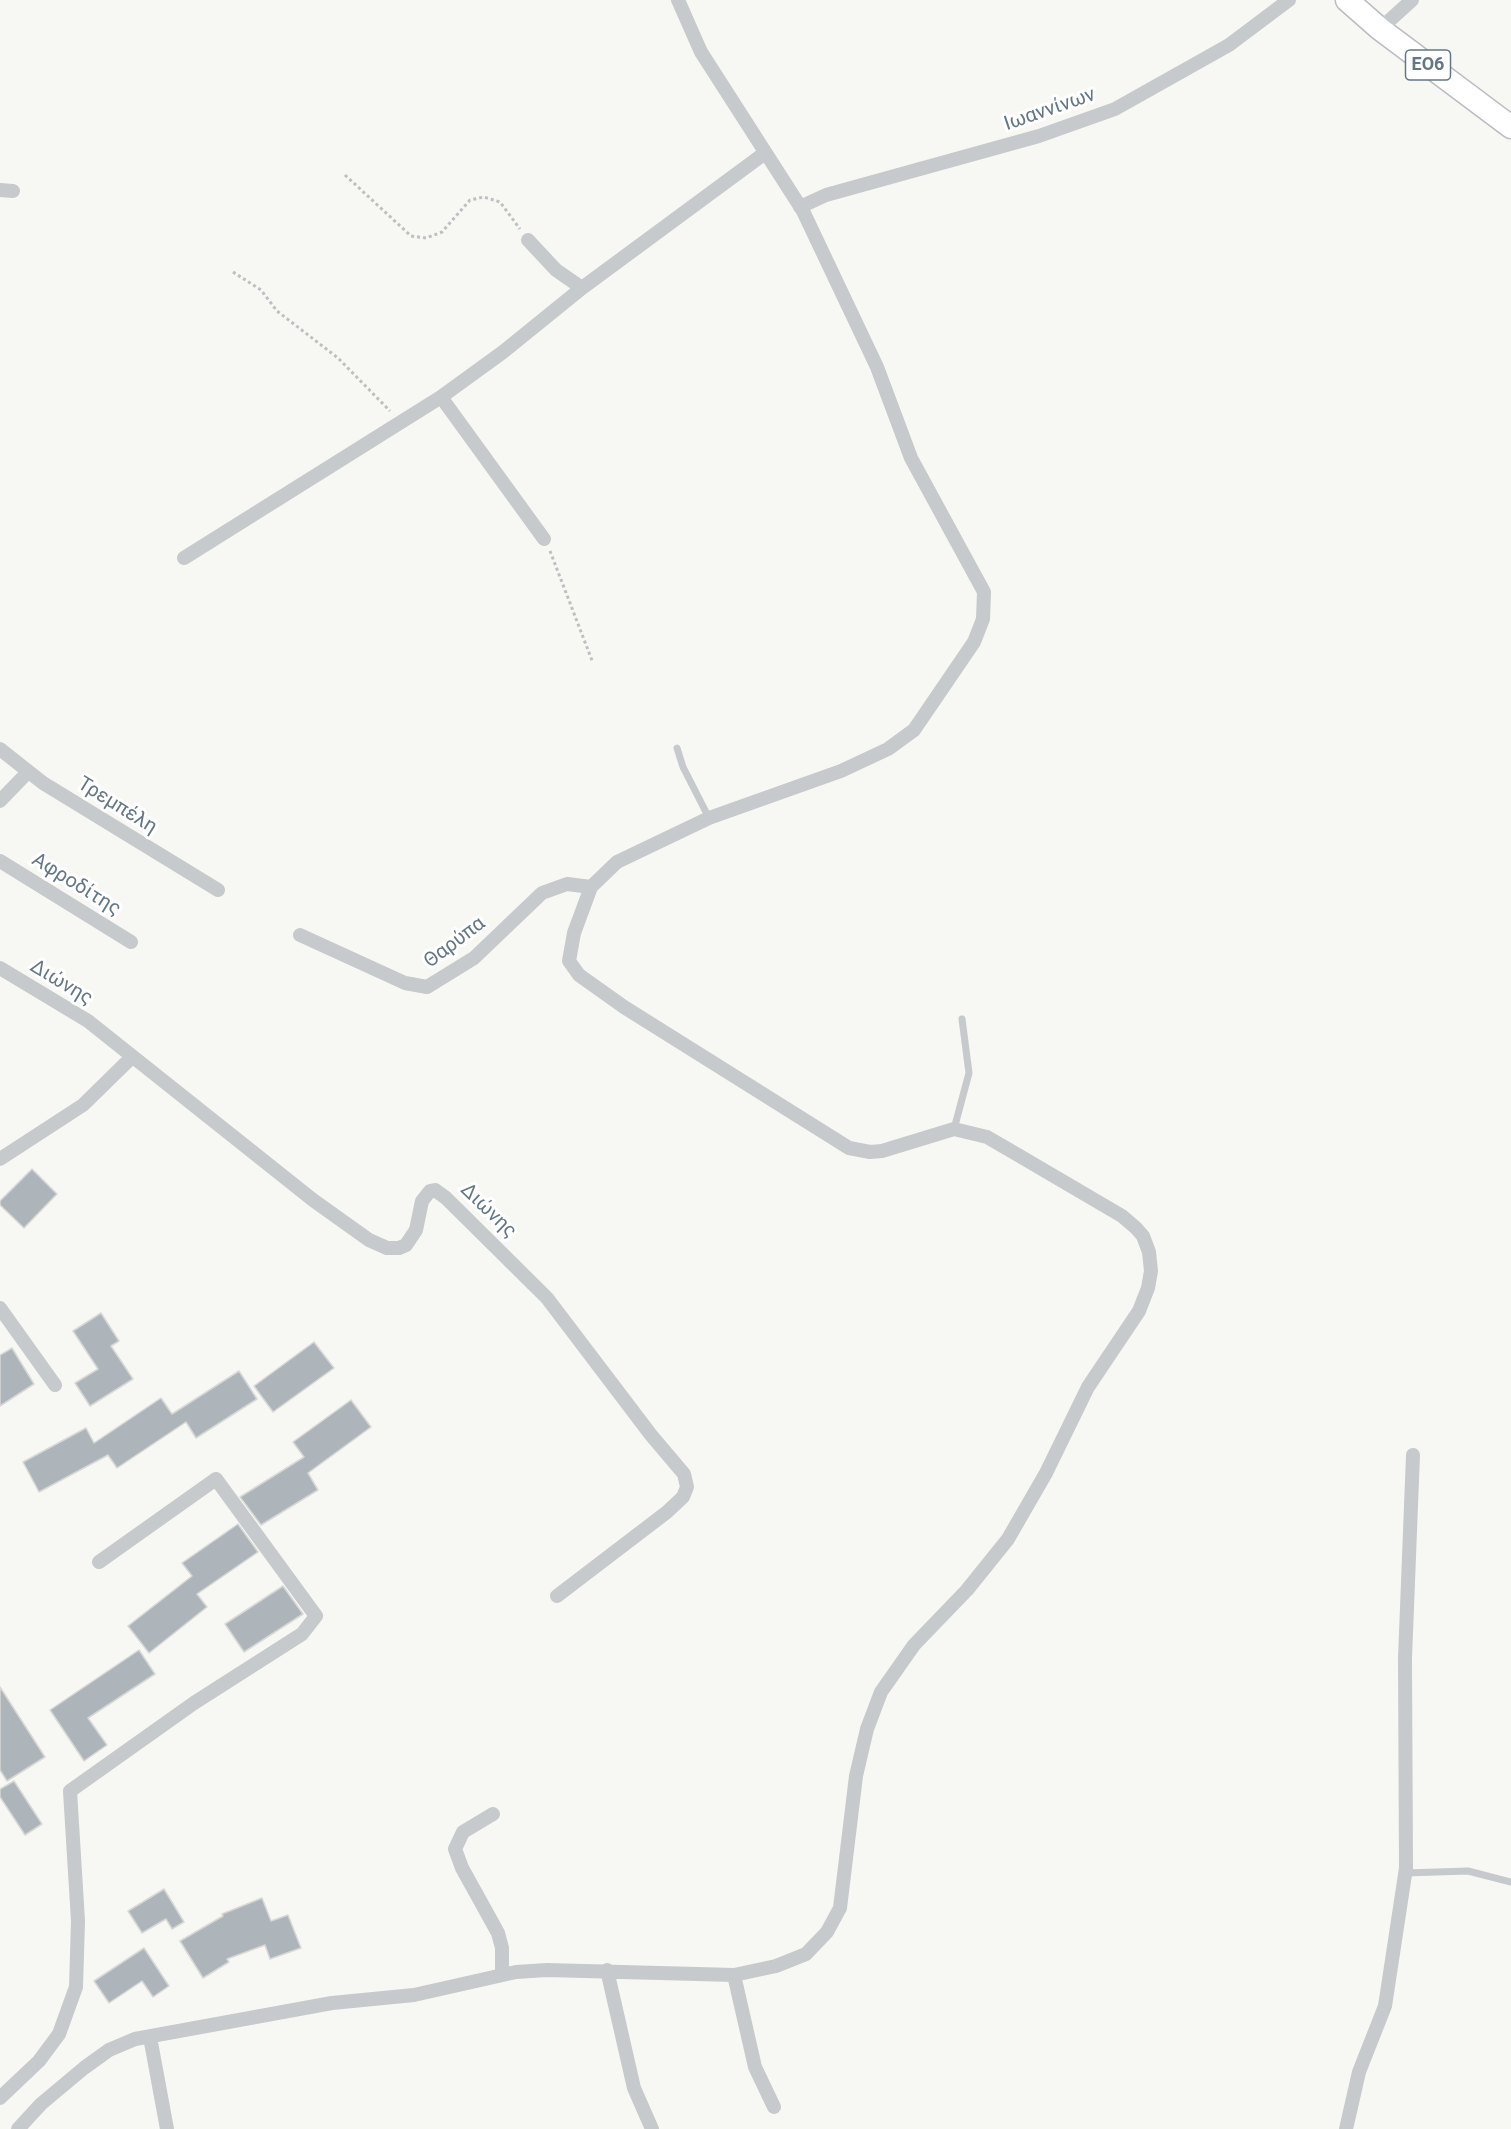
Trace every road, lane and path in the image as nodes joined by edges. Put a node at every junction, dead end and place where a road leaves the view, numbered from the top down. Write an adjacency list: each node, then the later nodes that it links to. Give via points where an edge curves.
1 (678, 0): 7 (street, via 701,52)
2 (1289, 0): 9 (street, Ιωαννίνων, via 1229,45 1115,109 995,149 834,192)
3 (1347, 0): 5 (main road, ΕΟ6)
4 (1412, 0): 5 (street)
5 (1380, 29): 6 (main road, ΕΟ6)
6 (1511, 127)
7 (765, 153): 9 (street); 12 (street)
8 (345, 175): 10 (path, via 411,236 426,238 442,232 470,200 484,196 500,202)
9 (800, 207): 22 (street, via 877,367 911,458 984,591 983,619 974,642 914,730 841,771)
10 (528, 240): 12 (street, via 556,270)
11 (233, 272): 14 (path, via 261,290 277,311 338,358)
12 (582, 288): 13 (street)
13 (441, 397): 14 (street); 15 (street)
14 (402, 423): 16 (street)
15 (544, 539): 17 (path)
16 (184, 558)
17 (593, 663)
18 (677, 748): 22 (lane)
19 (0, 749): 20 (street, Τρεμπέλη)
20 (28, 772): 21 (street); 25 (street, Τρεμπέλη)
21 (0, 801)
22 (709, 818): 24 (street, via 617,862)
23 (0, 861): 27 (street, Αφροδίτης)
24 (591, 887): 26 (street, Θαρύπα, via 567,884 542,893 469,962 427,987 405,983); 31 (street, via 574,933 569,961 579,975 624,1007 849,1148 882,1150)
25 (218, 890)
26 (300, 935)
27 (130, 942)
28 (0, 968): 30 (street, Διώνης, via 75,1012)
29 (962, 1019): 31 (lane, via 969,1073)
30 (132, 1058): 32 (street, via 83,1105); 37 (street, Διώνης, via 369,1240 387,1248 406,1245 416,1230 422,1201 435,1190 547,1298 684,1474 687,1487 683,1497 667,1512)
31 (954, 1129): 43 (street, via 987,1137 1122,1216 1143,1236 1151,1271 1148,1288 1138,1311 1088,1387 1037,1490 1004,1545 914,1645 881,1692 861,1754 841,1902 831,1926 818,1943 797,1959)
32 (0, 1159)
33 (0, 1308): 34 (street)
34 (55, 1385)
35 (1413, 1455): 39 (street, via 1405,1659)
36 (99, 1562): 45 (street, via 216,1479 316,1616 302,1634 194,1703 70,1791 78,1921 74,1995 59,2034 39,2061)
37 (557, 1596)
38 (493, 1814): 42 (street, via 463,1832 455,1849 498,1933)
39 (1405, 1873): 40 (lane, via 1468,1871); 50 (street, via 1385,2006 1359,2072)
40 (1511, 1882)
41 (607, 1970): 42 (street); 43 (street); 49 (street, via 632,2078)
42 (502, 1974): 44 (street, via 414,1995 332,2003)
43 (734, 1975): 46 (street, via 755,2067)
44 (150, 2037): 47 (street, via 109,2050 54,2092); 48 (street)
45 (0, 2098)
46 (774, 2107)
47 (18, 2129)
48 (167, 2129)
49 (652, 2129)
50 (1346, 2129)

